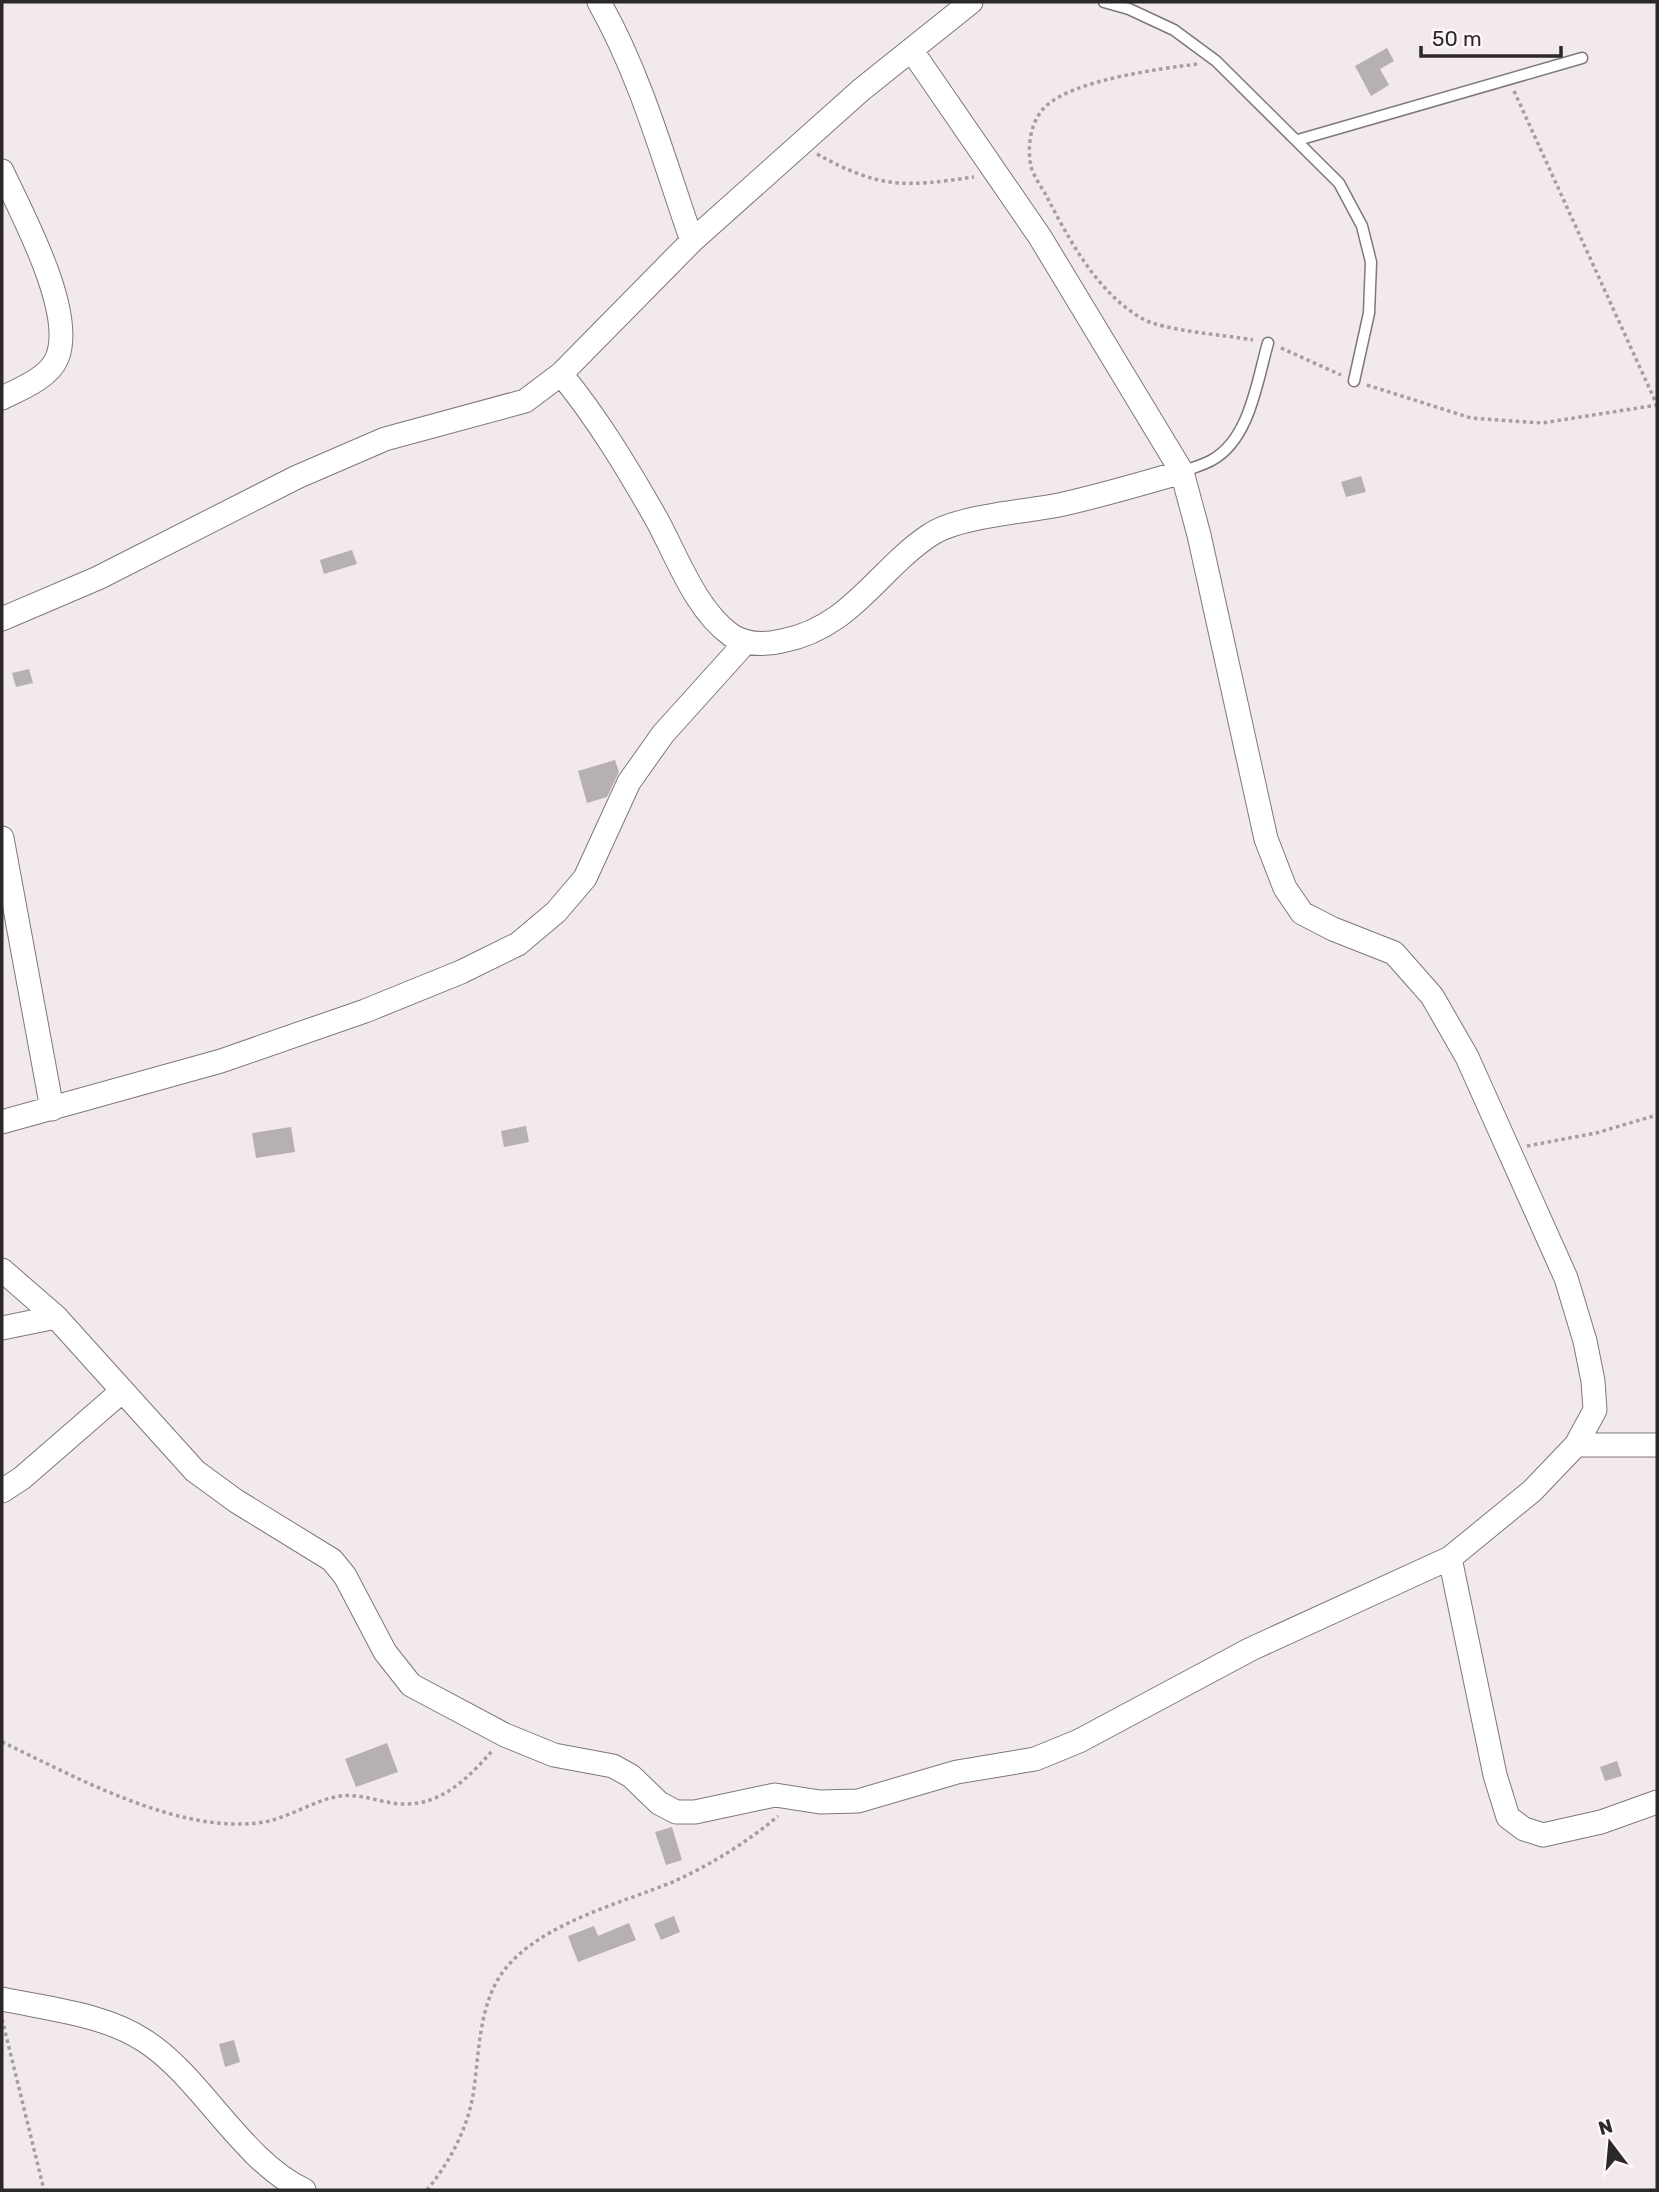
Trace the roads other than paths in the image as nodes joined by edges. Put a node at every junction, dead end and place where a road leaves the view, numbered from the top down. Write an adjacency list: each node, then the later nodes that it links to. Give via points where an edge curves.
1 (599, 2): 8 (street, via 638,87)
2 (971, 2): 4 (street)
3 (1104, 2): 6 (lane, via 1174,30 1216,61)
4 (912, 51): 8 (street, via 861,90); 13 (street, via 1076,295)
5 (1582, 58): 6 (lane)
6 (1298, 140): 11 (lane, via 1339,183 1362,226 1371,262 1369,313)
7 (2, 171): 12 (street, via 58,306 63,334 57,360 37,380)
8 (692, 241): 10 (street)
9 (1268, 343): 13 (lane, via 1252,402 1234,441 1214,459)
10 (561, 374): 14 (street, via 525,401 385,439 297,477 98,578); 15 (street, via 590,409 628,469 700,599 719,624)
11 (1354, 381)
12 (2, 398)
13 (1182, 472): 15 (street, via 1064,504 958,523 932,533 834,621 799,638); 23 (street, via 1266,839 1285,888 1302,913 1394,953 1432,996 1467,1057 1566,1278 1585,1341 1595,1410)
14 (2, 619)
15 (745, 643): 17 (street, via 663,734 629,782 585,878 556,912 518,944 365,1011 221,1061)
16 (2, 838): 17 (street)
17 (52, 1109): 18 (street)
18 (2, 1122)
19 (2, 1270): 20 (street)
20 (56, 1317): 21 (street); 22 (street)
21 (2, 1328)
22 (121, 1392): 25 (street, via 22,1479); 26 (street, via 195,1471 332,1560 385,1652 411,1685 505,1735 554,1755 613,1766 676,1812 775,1795 858,1801 957,1772 1035,1759 1079,1741 1251,1649)
23 (1576, 1445): 24 (street); 26 (street, via 1532,1491)
24 (1657, 1445)
25 (2, 1491)
26 (1450, 1558): 27 (street, via 1495,1775 1508,1817 1524,1829 1544,1835)
27 (1657, 1802)
28 (2, 1999): 29 (street, via 103,2022 147,2042 248,2146)
29 (304, 2190)

